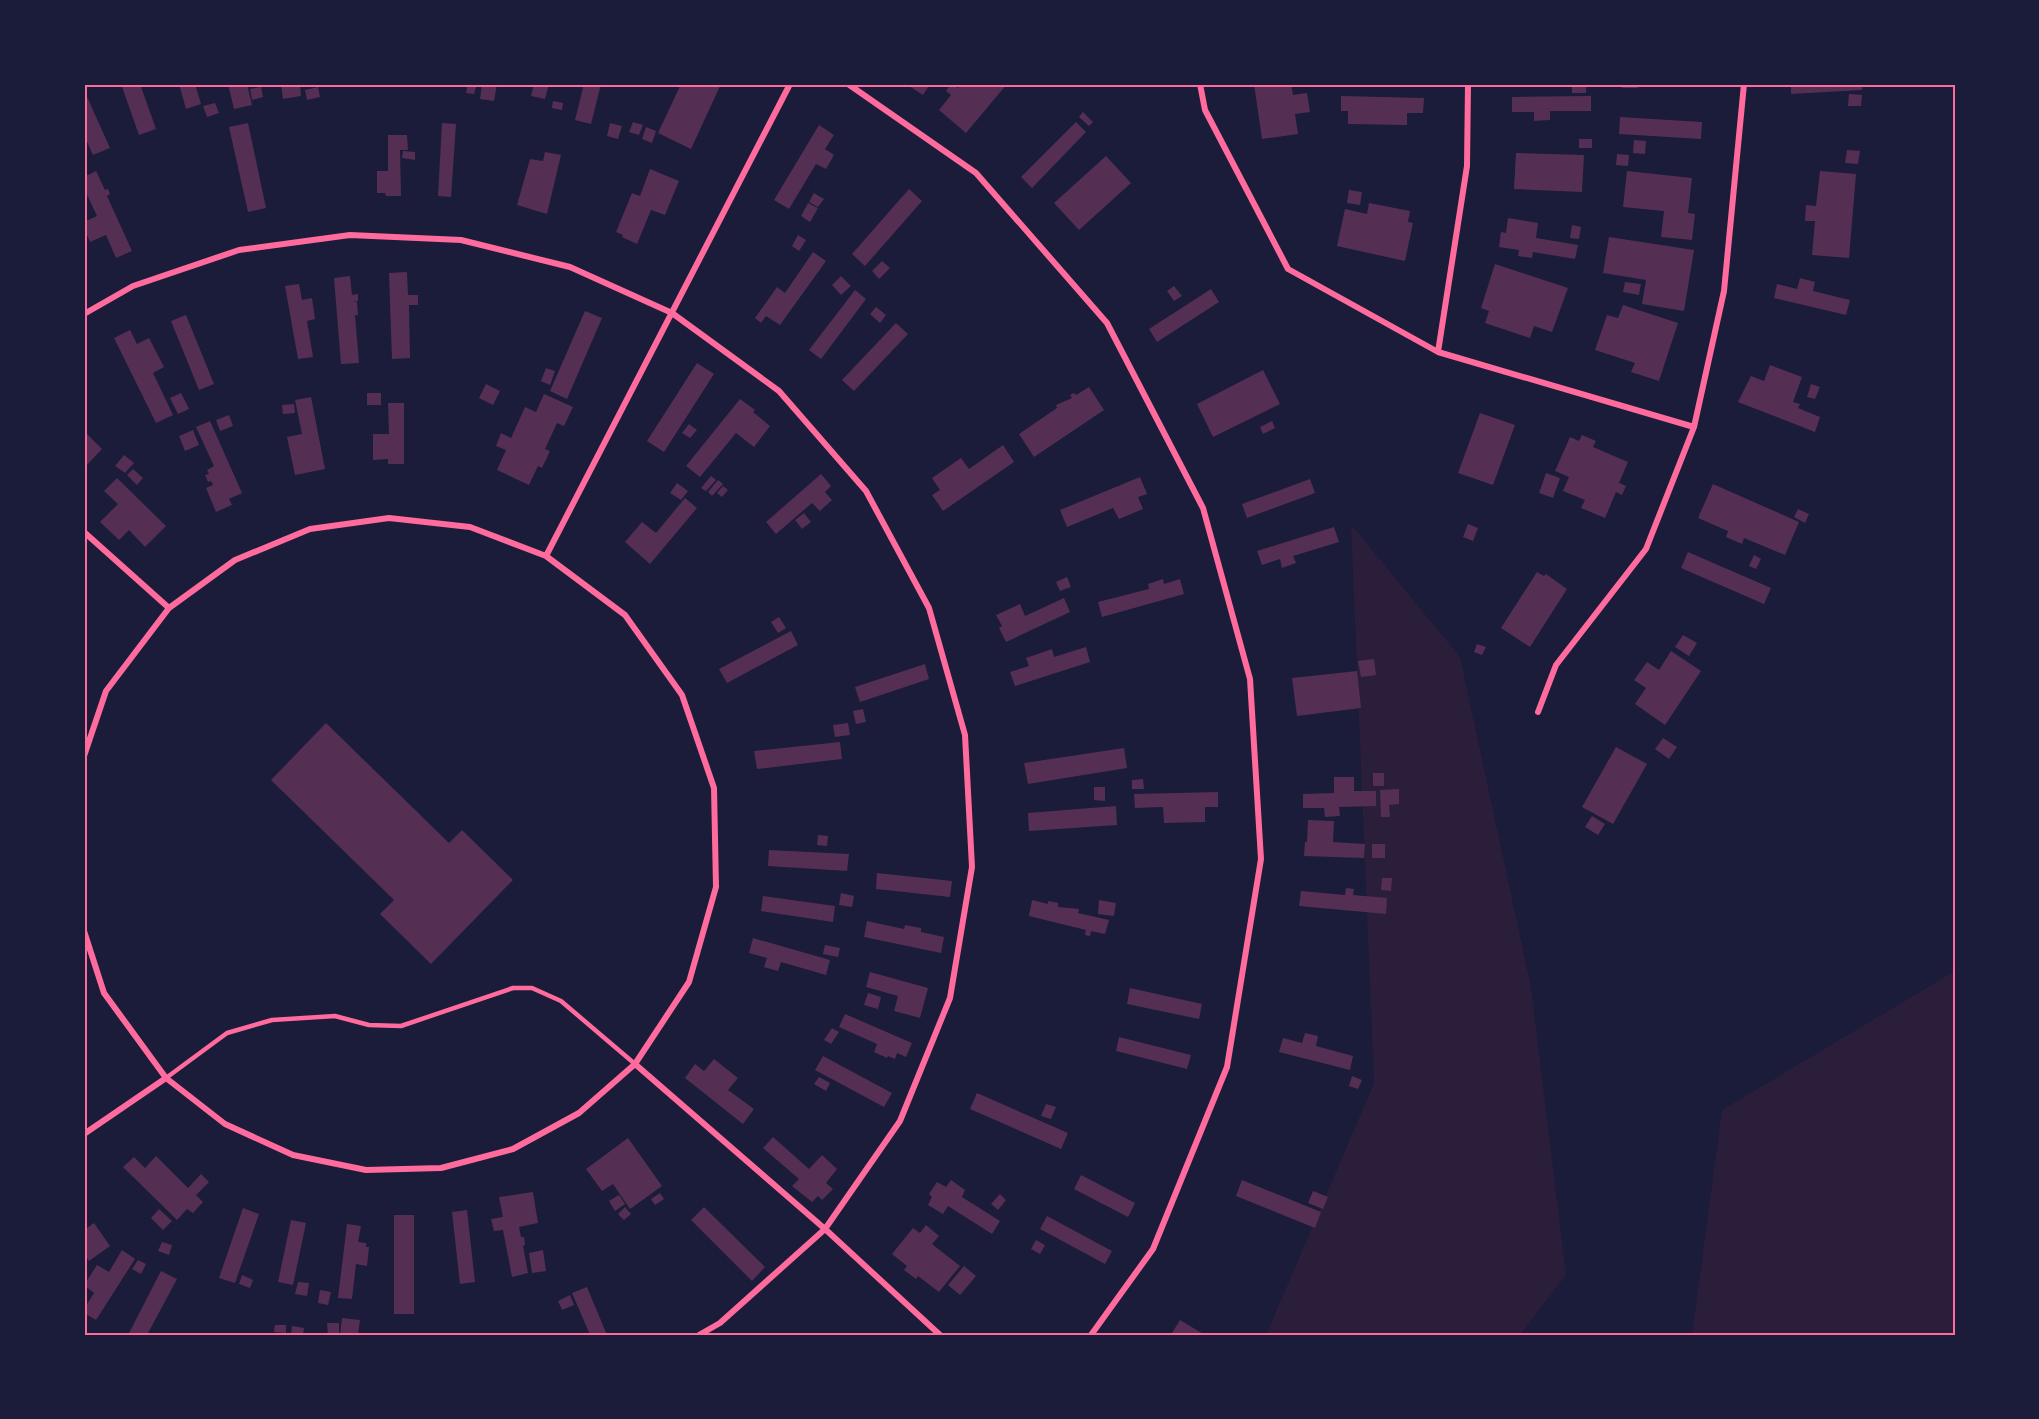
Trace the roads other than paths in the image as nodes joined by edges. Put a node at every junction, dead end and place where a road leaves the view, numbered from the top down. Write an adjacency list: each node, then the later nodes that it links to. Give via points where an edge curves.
1 (790, 84): 6 (street)
2 (848, 84): 22 (street, via 976,172 1107,323 1203,508 1250,679 1261,859 1227,1067 1152,1249)
3 (1200, 84): 8 (street, via 1205,110 1288,269)
4 (1468, 84): 8 (street, via 1467,166)
5 (1744, 84): 9 (street, via 1724,291)
6 (672, 313): 7 (street, via 570,267 462,240 350,235 239,250 134,286); 11 (street); 19 (street, via 779,391 866,491 929,608 965,735 972,867 950,998 900,1121)
7 (84, 314)
8 (1438, 352): 9 (street)
9 (1694, 427): 13 (street, via 1646,549 1556,665)
10 (84, 532): 12 (street)
11 (546, 556): 12 (street, via 470,527 389,518 310,529 235,560); 16 (street, via 624,615 663,668 682,695 714,788 716,887 689,981)
12 (169, 608): 14 (street, via 106,691)
13 (1538, 712)
14 (84, 756)
15 (84, 932): 17 (street, via 104,993)
16 (635, 1064): 17 (lane, via 561,1001 532,988 513,988 401,1026 369,1025 335,1016 272,1020 227,1033); 17 (street, via 579,1113 513,1149 441,1168 366,1170 292,1155 225,1124); 19 (street)
17 (166, 1078): 18 (street)
18 (84, 1134)
19 (825, 1229): 20 (street, via 720,1323); 21 (street)
20 (699, 1335)
21 (940, 1335)
22 (1091, 1335)

